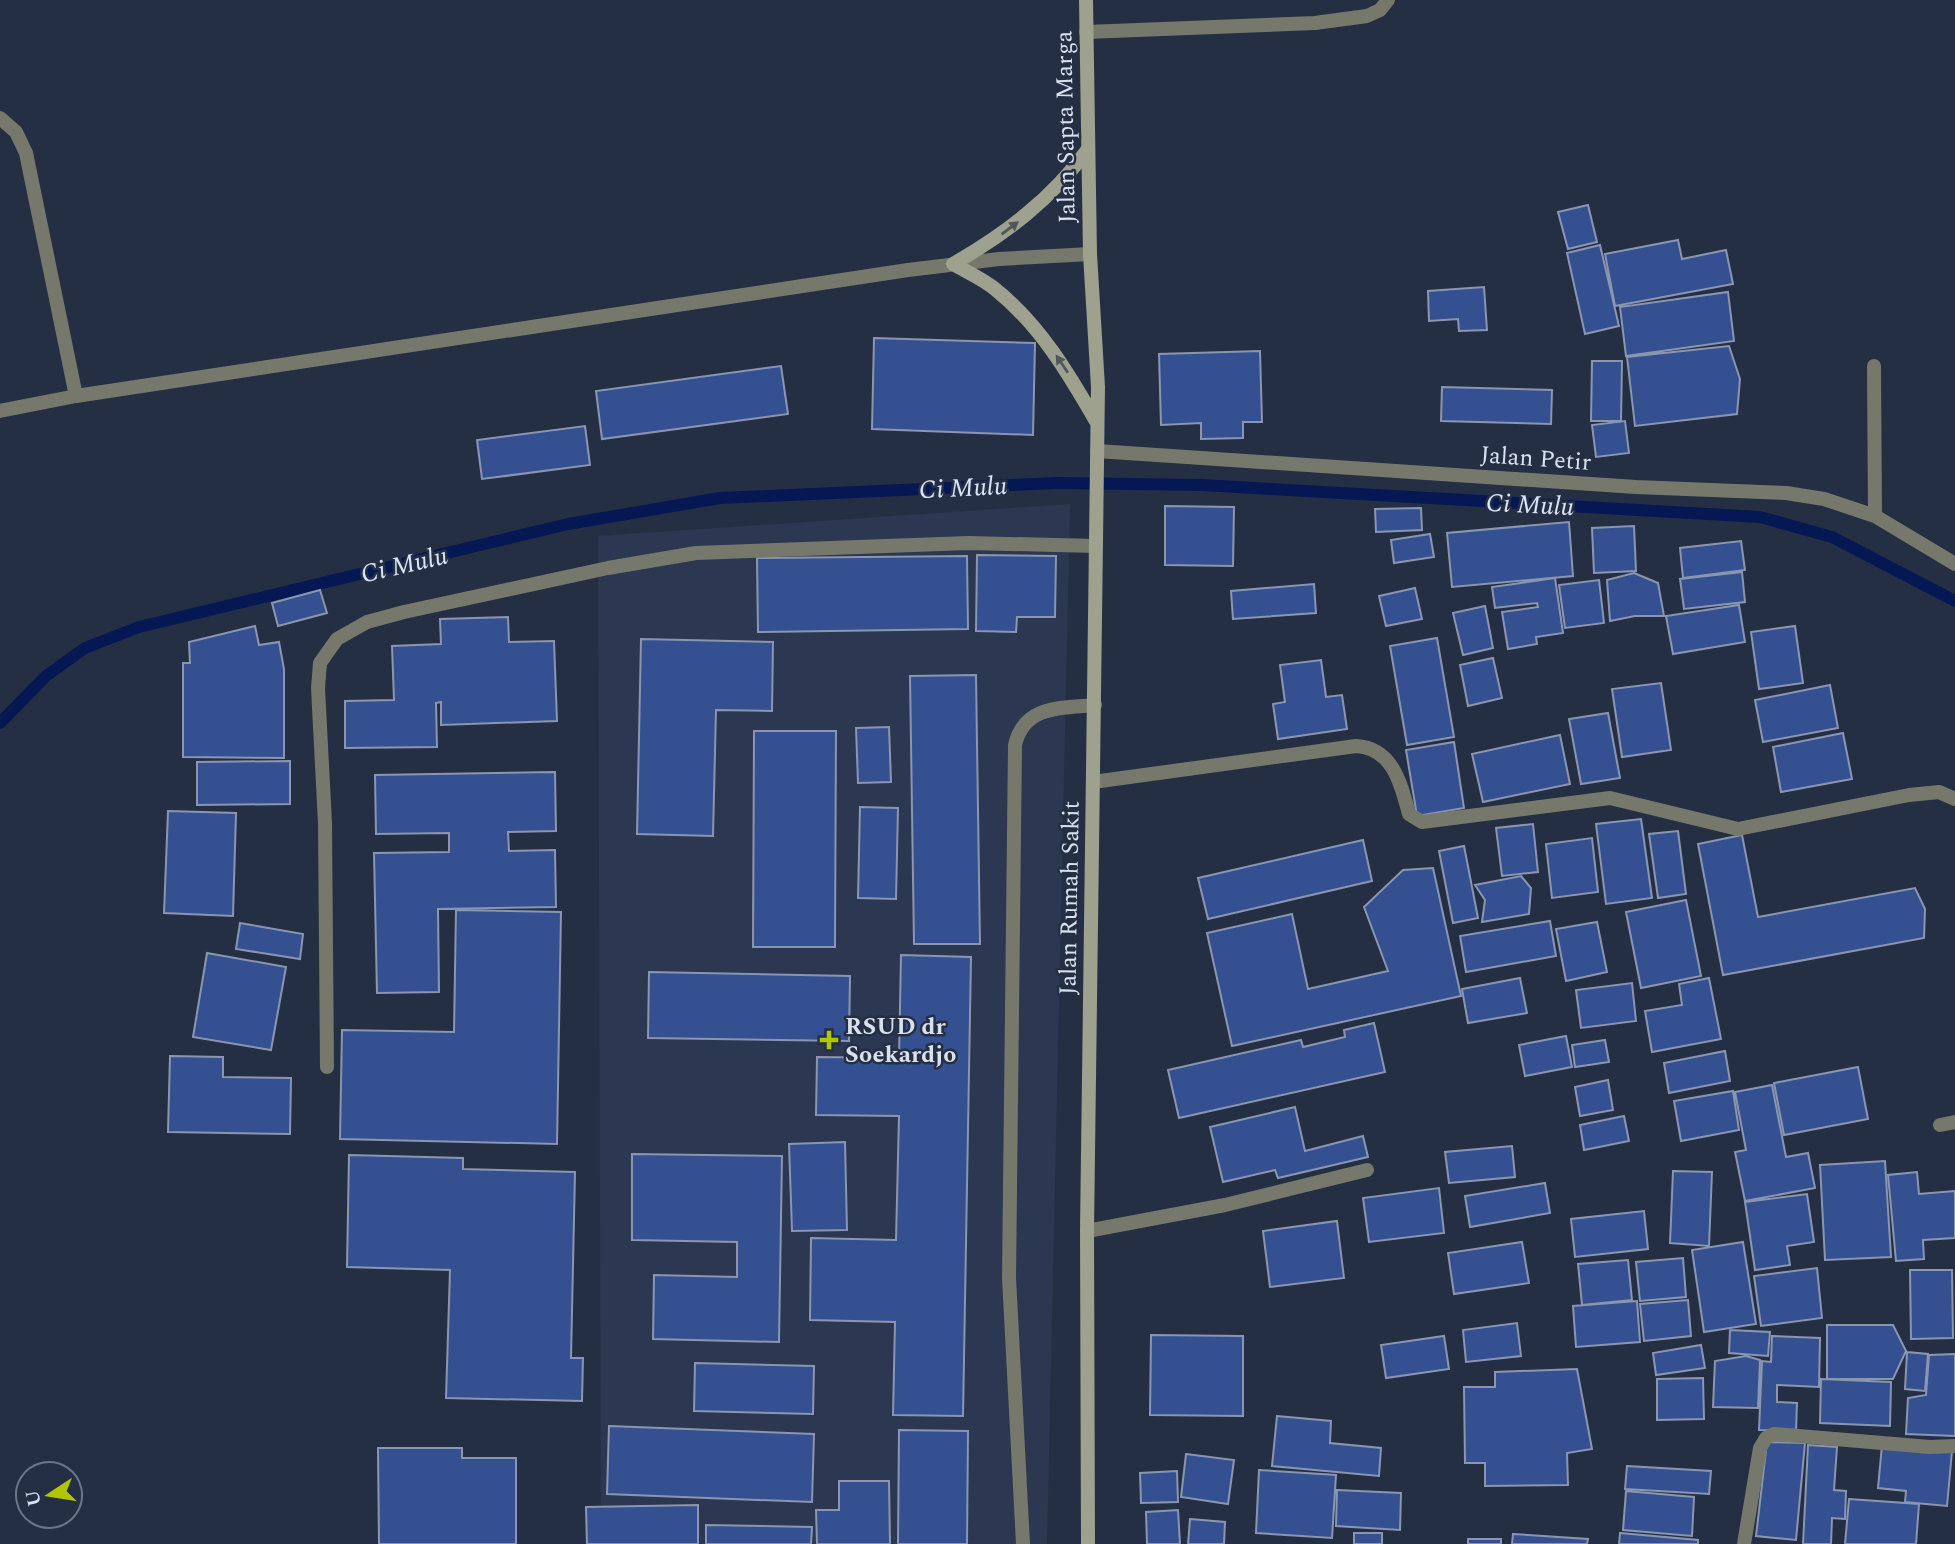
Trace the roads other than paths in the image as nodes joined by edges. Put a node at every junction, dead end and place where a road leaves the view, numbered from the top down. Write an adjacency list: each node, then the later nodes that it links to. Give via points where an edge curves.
1 (1086, 0): 3 (main road, Jalan Sapta Marga)
2 (1388, 0): 3 (street, via 1367,16 1315,23)
3 (1086, 32): 5 (main road, Jalan Sapta Marga)
4 (0, 118): 9 (street, via 16,132 26,153)
5 (1088, 149): 6 (main road, Jalan Sapta Marga); 7 (main road, one-way to 5, via 1027,215)
6 (1090, 254): 7 (street); 11 (main road, Jalan Rumah Sakit)
7 (953, 264): 9 (street); 11 (main road, one-way to 7, via 1061,361 1019,311 993,288)
8 (1874, 366): 13 (street)
9 (76, 396): 10 (street)
10 (0, 411)
11 (1097, 423): 12 (main road, Jalan Rumah Sakit)
12 (1097, 457): 13 (street, Jalan Petir, via 1761,490 1824,499); 14 (main road, Jalan Rumah Sakit)
13 (1875, 516): 15 (street, Jalan Petir)
14 (1096, 542): 16 (main road, Jalan Rumah Sakit); 19 (street, via 696,553 404,612 368,622 337,639 320,663 318,688 326,823)
15 (1955, 564)
16 (1095, 705): 17 (main road, Jalan Rumah Sakit); 25 (street, via 1038,713 1023,724 1015,745 1009,1278)
17 (1093, 782): 18 (street, via 1356,746 1384,756 1397,776 1409,814 1422,822 1610,798 1738,829 1909,795 1938,792); 23 (main road, Jalan Rumah Sakit)
18 (1955, 799)
19 (327, 1067)
20 (1955, 1122): 21 (street)
21 (1940, 1125)
22 (1367, 1170): 23 (street, via 1226,1205)
23 (1087, 1231): 26 (main road, Jalan Rumah Sakit)
24 (1955, 1446): 27 (street, via 1774,1434 1760,1448)
25 (1023, 1544)
26 (1088, 1544)
27 (1744, 1544)

